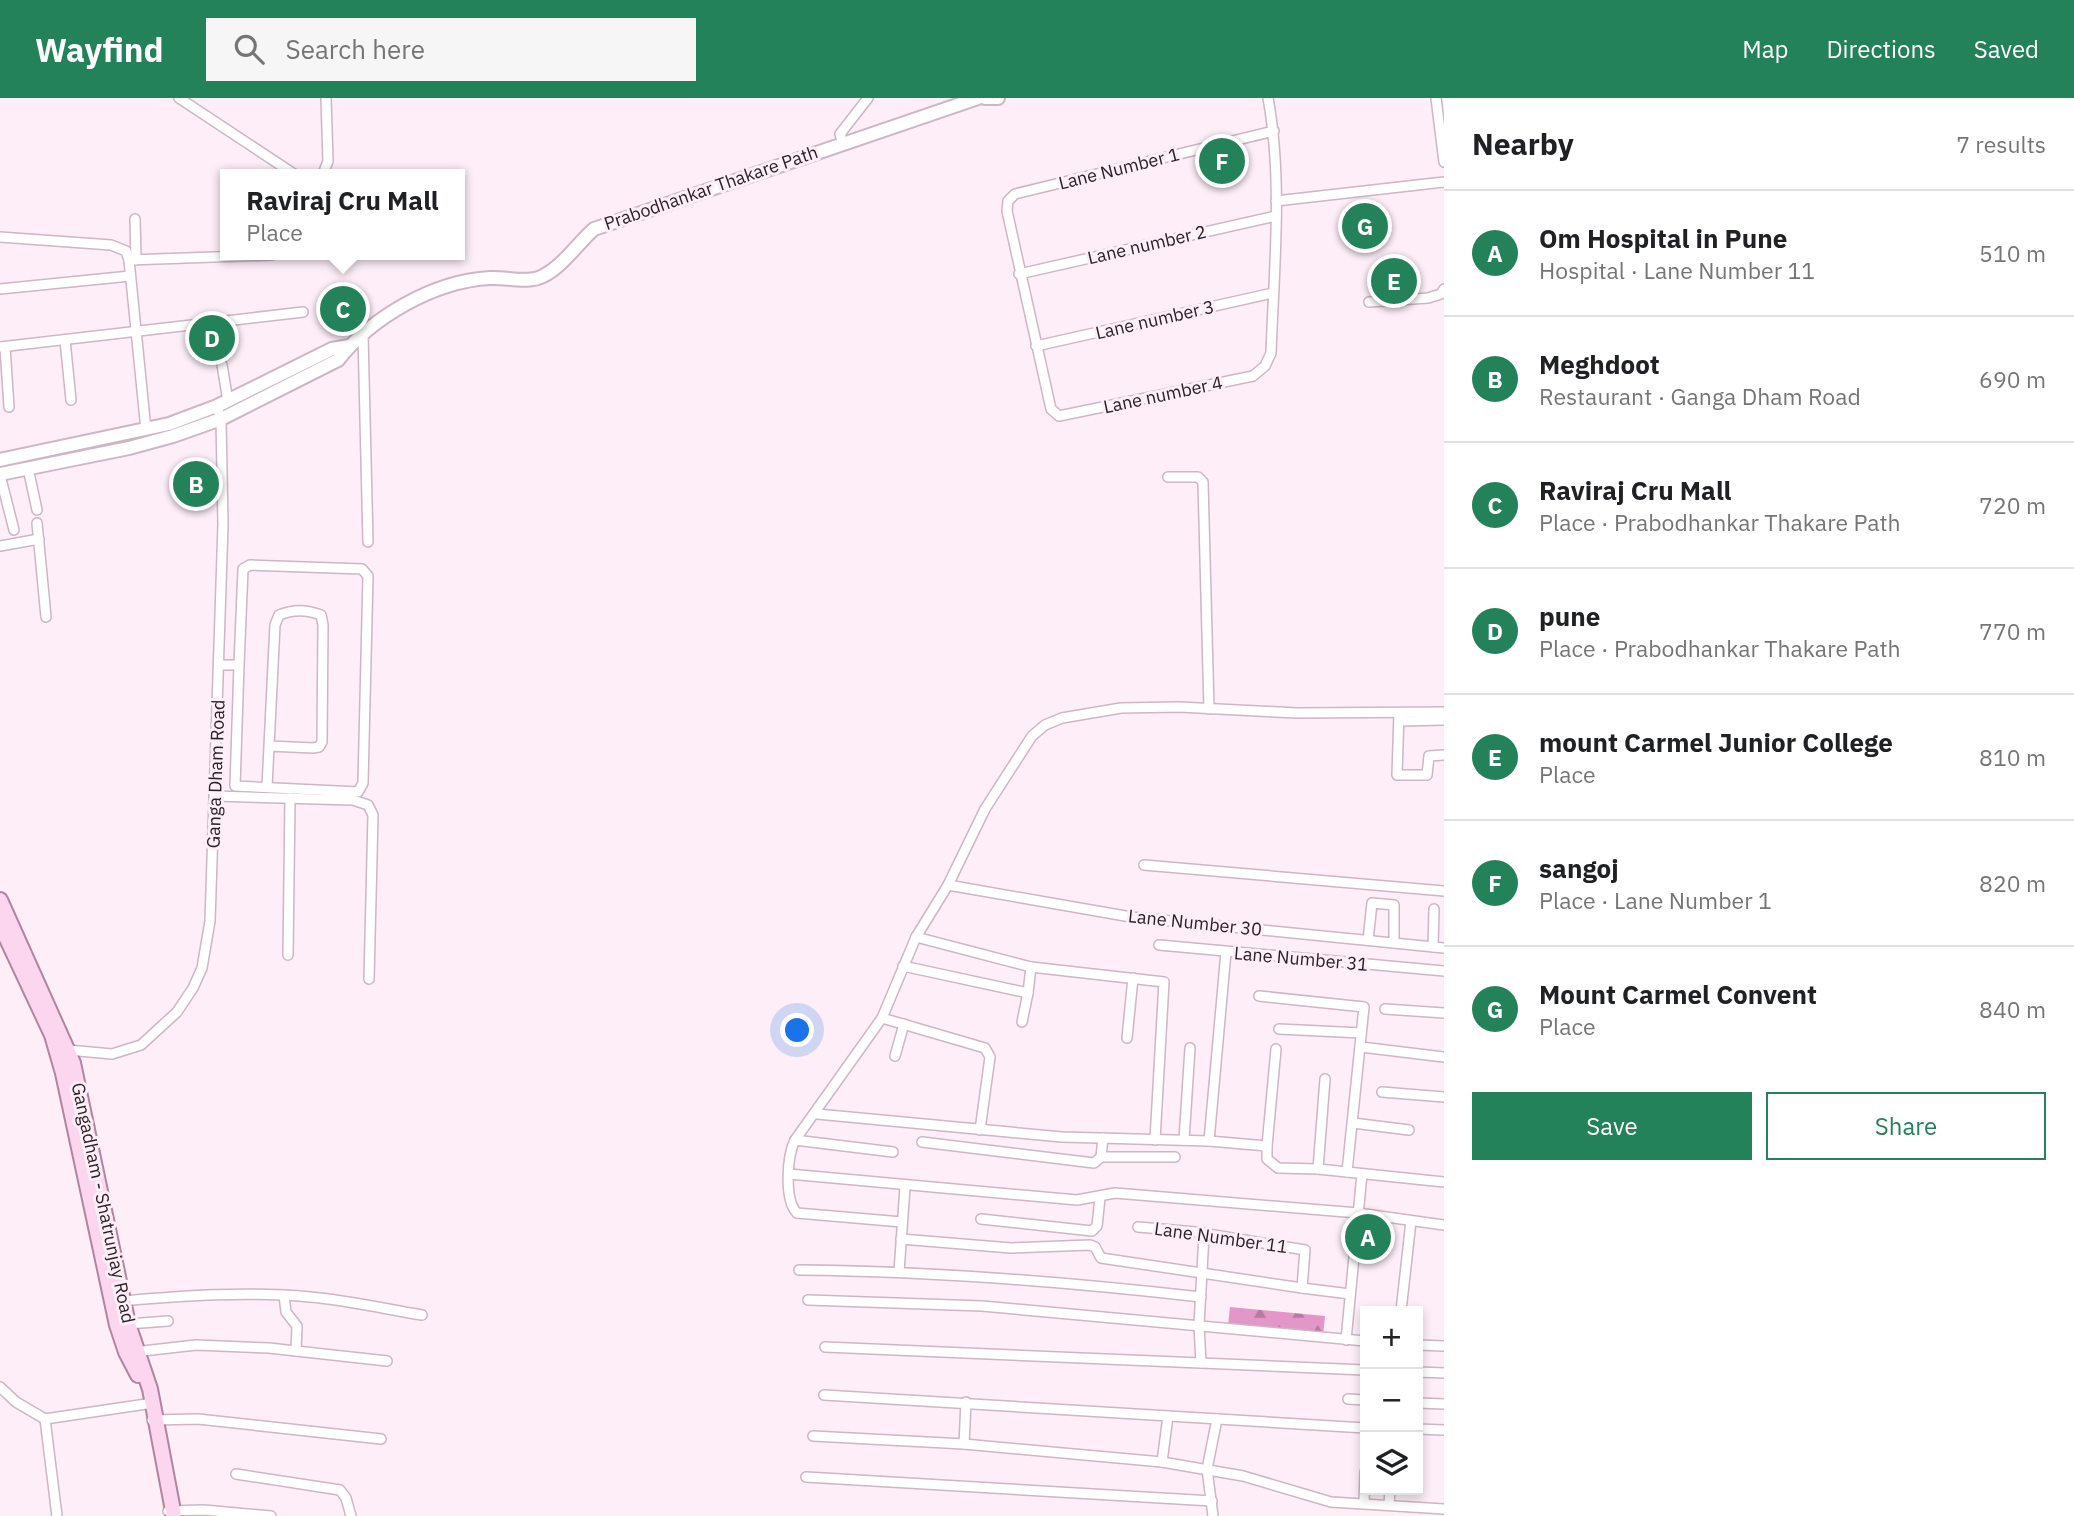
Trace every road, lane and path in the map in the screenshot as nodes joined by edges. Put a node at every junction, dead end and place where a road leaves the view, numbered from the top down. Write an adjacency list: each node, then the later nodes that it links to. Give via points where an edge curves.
1 (179, 98): 12 (street)
2 (326, 98): 13 (street)
3 (868, 98): 10 (street, via 840,134)
4 (978, 98): 10 (main road, Prabodhankar Thakare Path)
5 (985, 98): 6 (main road)
6 (998, 98)
7 (1268, 98): 9 (street)
8 (1436, 98): 11 (street)
9 (1274, 131): 15 (street); 21 (street, Lane Number 1, via 1014,194 1007,211)
10 (843, 143): 29 (main road, Prabodhankar Thakare Path, via 594,229 541,278 477,280 421,297)
11 (1444, 162)
12 (287, 169)
13 (325, 169)
14 (1444, 182): 15 (street)
15 (1276, 201): 16 (street)
16 (1276, 216): 21 (street, Lane number 2); 25 (street)
17 (135, 219): 20 (street)
18 (0, 237): 20 (street, via 111,245)
19 (220, 257): 20 (street)
20 (133, 260): 22 (street)
21 (1018, 274): 32 (street)
22 (130, 276): 23 (street); 28 (street)
23 (0, 289)
24 (1444, 289): 26 (street, via 1428,298)
25 (1273, 293): 32 (street, Lane number 3); 32 (street, Lane number 4, via 1271,353 1253,376 1059,416 1051,409)
26 (1369, 302)
27 (303, 312): 28 (street)
28 (134, 332): 30 (street); 38 (street)
29 (363, 335): 31 (main road, Prabodhankar Thakare Path); 47 (street)
30 (65, 340): 33 (street); 35 (street)
31 (349, 346): 37 (main road, Prabodhankar Thakare Path, via 332,349); 37 (main road, Prabodhankar Thakare Path, via 338,360)
32 (1036, 346)
33 (2, 347): 36 (street)
34 (222, 365): 37 (street, Ganga Dham Road)
35 (71, 400)
36 (9, 407)
37 (222, 408): 38 (main road, Prabodhankar Thakare Path); 40 (main road, Prabodhankar Thakare Path, via 129,448); 50 (street, Ganga Dham Road)
38 (146, 430): 39 (main road, Prabodhankar Thakare Path)
39 (0, 460)
40 (28, 468): 41 (main road, Prabodhankar Thakare Path); 43 (street)
41 (0, 474): 45 (street)
42 (1168, 477): 52 (street, via 1198,477 1203,482)
43 (37, 510)
44 (37, 523): 46 (street)
45 (14, 530)
46 (39, 539): 48 (street); 49 (street)
47 (368, 542)
48 (0, 546)
49 (46, 617)
50 (219, 665): 51 (street); 59 (street, Ganga Dham Road)
51 (239, 665): 58 (street, via 235,786); 58 (street, via 243,569 250,565 356,568 368,576 363,783 358,792)
52 (1209, 709): 54 (street); 62 (street, via 1121,708 1045,724 1004,777)
53 (1444, 712): 54 (street)
54 (1399, 717): 55 (street); 57 (street, via 1399,777 1427,775 1429,756)
55 (1444, 720)
56 (269, 746): 56 (street, via 275,625 279,615 291,610 321,614 322,742 313,748); 58 (street)
57 (1444, 755)
58 (267, 788)
59 (215, 796): 60 (street); 95 (street, Ganga Dham Road, via 208,945 193,988 177,1012 141,1045 112,1054)
60 (290, 798): 76 (street); 81 (street, via 353,800 369,805 373,815)
61 (1144, 865): 63 (street)
62 (948, 885): 69 (street); 70 (street, Lane Number 30, via 1131,917)
63 (1374, 887): 64 (street); 66 (street)
64 (1444, 891)
65 (0, 900): 95 (main road, Gangadham - Shatrunjay Road)
66 (1373, 900)
67 (1434, 909): 73 (street)
68 (0, 924): 95 (main road, Gangadham - Shatrunjay Road)
69 (916, 937): 77 (street); 78 (street)
70 (1368, 940): 71 (street, Lane Number 30); 71 (street, via 1372,903 1394,905)
71 (1394, 943): 73 (street, Lane Number 30)
72 (1159, 945): 75 (street, Lane Number 31)
73 (1433, 947): 74 (street, Lane Number 30)
74 (1444, 948)
75 (1226, 952): 79 (street, Lane Number 31); 109 (street)
76 (288, 955)
77 (903, 966): 82 (street); 86 (street)
78 (1031, 967): 80 (street); 82 (street)
79 (1444, 971)
80 (1133, 978): 91 (street); 107 (street, via 1166,985)
81 (369, 979)
82 (1028, 993): 87 (street)
83 (1259, 996): 90 (street, via 1364,1007)
84 (1385, 1009): 85 (street)
85 (1444, 1013)
86 (882, 1018): 88 (street); 101 (street)
87 (1022, 1022)
88 (904, 1024): 96 (street); 104 (street, via 985,1048 990,1057)
89 (1279, 1029): 90 (street)
90 (1362, 1033): 93 (street)
91 (1127, 1038)
92 (1190, 1048): 108 (street)
93 (1361, 1048): 97 (street); 102 (street)
94 (1276, 1049): 111 (street)
95 (62, 1051): 140 (main road, Gangadham - Shatrunjay Road)
96 (895, 1056)
97 (1444, 1057)
98 (1325, 1079): 115 (street)
99 (1382, 1092): 100 (street)
100 (1444, 1097)
101 (817, 1114): 104 (street); 106 (street)
102 (1353, 1123): 103 (street); 116 (street)
103 (1409, 1129)
104 (980, 1130): 105 (street)
105 (1103, 1138): 107 (street); 113 (street)
106 (795, 1140): 112 (street); 117 (street, via 788,1155)
107 (1155, 1140): 108 (street)
108 (1184, 1140): 109 (street)
109 (1209, 1141): 111 (street)
110 (922, 1142): 113 (street, via 1087,1162)
111 (1267, 1146): 115 (street, via 1267,1159 1278,1168)
112 (893, 1152)
113 (1101, 1157): 114 (street)
114 (1175, 1157)
115 (1318, 1169): 116 (street)
116 (1347, 1172): 118 (street)
117 (789, 1174): 120 (street); 125 (street, via 797,1213)
118 (1362, 1174): 119 (street); 122 (street)
119 (1444, 1182)
120 (905, 1187): 121 (street); 125 (street)
121 (1100, 1198): 122 (street, via 1115,1193); 123 (street, via 1097,1226 1092,1231)
122 (1358, 1213): 124 (street); 136 (street)
123 (981, 1219)
124 (1411, 1221): 126 (street); 141 (street)
125 (902, 1222): 130 (street)
126 (1444, 1225)
127 (1138, 1227): 128 (street, Lane Number 11)
128 (1204, 1235): 134 (street); 135 (street, Lane Number 11, via 1305,1250)
129 (1088, 1238): 131 (street)
130 (901, 1239): 131 (street, via 1011,1248); 133 (street)
131 (1095, 1247): 134 (street, via 1101,1258)
132 (799, 1270): 133 (street)
133 (899, 1272): 138 (street, via 1077,1283)
134 (1201, 1273): 135 (street); 138 (street)
135 (1302, 1288): 136 (street)
136 (1350, 1294): 146 (street)
137 (284, 1295): 140 (street, via 219,1293); 142 (street); 151 (street, via 286,1312 297,1326)
138 (1201, 1297): 145 (street)
139 (808, 1300): 145 (street, via 982,1306)
140 (118, 1301): 144 (main road, Gangadham - Shatrunjay Road); 152 (main road, Gangadham - Shatrunjay Road)
141 (1402, 1306)
142 (422, 1315)
143 (167, 1321): 144 (street)
144 (128, 1324): 152 (main road, Gangadham - Shatrunjay Road)
145 (1199, 1325): 146 (street); 154 (street)
146 (1346, 1340): 147 (street)
147 (1360, 1341)
148 (1423, 1345): 149 (street)
149 (1444, 1346)
150 (825, 1347): 154 (street)
151 (296, 1351): 152 (street, via 196,1345); 153 (street)
152 (131, 1352): 164 (main road, Gangadham - Shatrunjay Road)
153 (387, 1361)
154 (1201, 1363): 155 (street)
155 (1360, 1370)
156 (1423, 1372): 157 (street)
157 (1444, 1373)
158 (0, 1387): 167 (street)
159 (824, 1395): 162 (street)
160 (1348, 1399): 161 (street)
161 (1360, 1400)
162 (966, 1402): 166 (street); 175 (street)
163 (1423, 1403): 165 (street)
164 (150, 1404): 167 (street); 169 (main road, Gangadham - Shatrunjay Road)
165 (1444, 1404)
166 (1168, 1416): 168 (street); 176 (street)
167 (45, 1419): 187 (street)
168 (1217, 1419): 170 (street); 177 (street)
169 (154, 1420): 174 (street, via 198,1419); 186 (main road, Gangadham - Shatrunjay Road)
170 (1360, 1428)
171 (1423, 1429): 172 (street)
172 (1444, 1430)
173 (813, 1436): 175 (street)
174 (381, 1438)
175 (964, 1444): 176 (street)
176 (1162, 1461): 177 (street)
177 (1207, 1469): 182 (street); 183 (street, via 1331,1502)
178 (236, 1474): 189 (street, via 340,1490)
179 (806, 1477): 182 (street)
180 (1364, 1495): 183 (street)
181 (1390, 1495): 184 (street)
182 (1212, 1501): 190 (street)
183 (1364, 1503): 184 (street)
184 (1389, 1504): 185 (street)
185 (1442, 1511)
186 (171, 1514): 188 (street, via 204,1510)
187 (57, 1516)
188 (271, 1516)
189 (351, 1516)
190 (1213, 1516)

